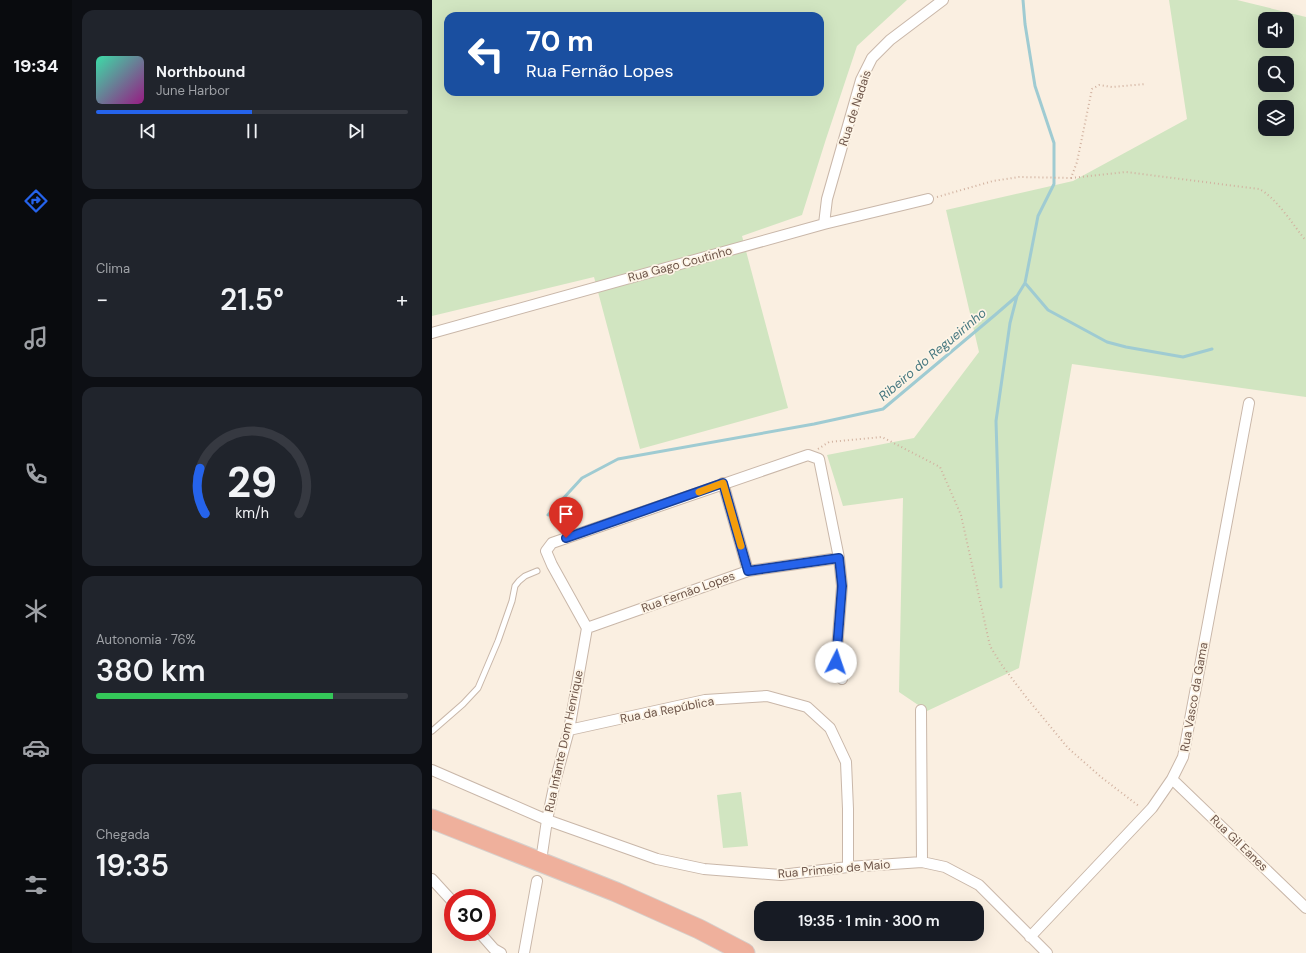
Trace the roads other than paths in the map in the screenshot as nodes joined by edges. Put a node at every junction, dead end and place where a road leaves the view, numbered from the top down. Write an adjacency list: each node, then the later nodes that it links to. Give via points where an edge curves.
1 (943, 0): 3 (street, Rua de Nadais, via 890,40 872,58 861,80 827,199)
2 (928, 200): 3 (street, Rua Gago Coutinho)
3 (824, 224): 4 (street, Rua Gago Coutinho)
4 (432, 333)
5 (1249, 403): 16 (street, Rua Vasco da Gama, via 1183,757)
6 (723, 483): 7 (street, via 808,454 819,459); 9 (street); 10 (street, via 552,543 546,551)
7 (839, 558): 9 (street, Rua Fernão Lopes); 11 (street, via 842,586 836,662)
8 (537, 571): 14 (lane, via 525,576 515,586 498,641 478,688)
9 (748, 571): 10 (street, Rua Fernão Lopes)
10 (586, 628): 13 (street, Rua Infante Dom Henrique)
11 (842, 679)
12 (921, 710): 21 (street)
13 (568, 730): 18 (street, Rua Infante Dom Henrique); 22 (street, Rua da República, via 704,700 767,696 807,707 830,728 846,762)
14 (432, 731)
15 (432, 770): 18 (street, Rua Primeio de Maio)
16 (1172, 779): 26 (street, Rua Gil Eanes); 27 (street, Rua Vasco da Gama, via 1148,812)
17 (432, 819): 32 (highway, via 616,892 699,929)
18 (547, 820): 20 (street, Rua Infante Dom Henrique); 22 (street, Rua Primeio de Maio, via 657,859 704,869 781,875)
19 (432, 827): 31 (highway, via 614,898 696,934)
20 (542, 854)
21 (922, 862): 22 (street, Rua Primeio de Maio); 27 (street, Rua Primeio de Maio, via 945,867 979,886)
22 (848, 867)
23 (432, 879): 25 (street)
24 (537, 881): 30 (street)
25 (444, 892)
26 (1306, 908)
27 (1030, 937): 33 (street, Rua Primeio de Maio)
28 (487, 941): 29 (street)
29 (501, 953)
30 (524, 953)
31 (731, 953)
32 (745, 953)
33 (1047, 953)

